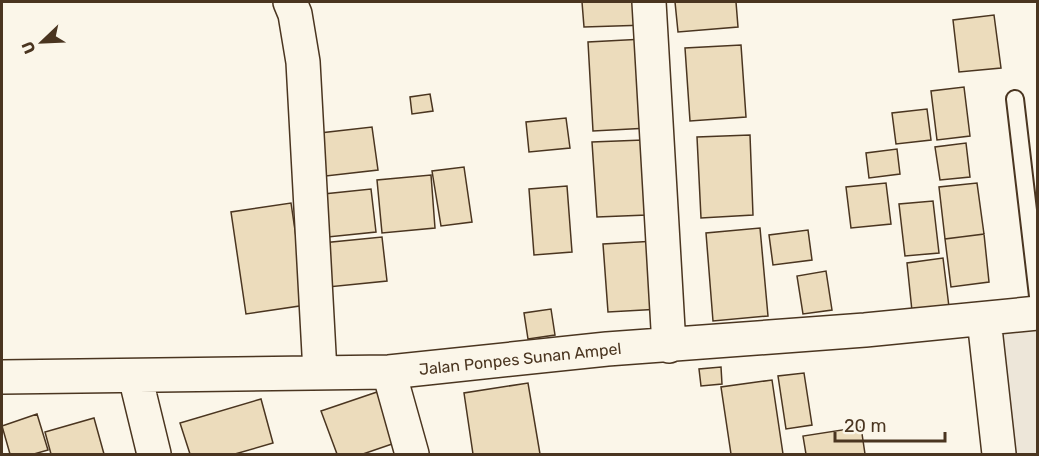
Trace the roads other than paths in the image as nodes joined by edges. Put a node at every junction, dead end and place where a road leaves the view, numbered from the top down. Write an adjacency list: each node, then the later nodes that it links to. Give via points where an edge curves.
1 (290, 2): 8 (street, via 303,62)
2 (649, 2): 7 (street)
3 (1015, 99): 4 (lane)
4 (1038, 296)
5 (1038, 313): 6 (street, Jalan Ponpes Sunan Ampel)
6 (984, 319): 7 (street, Jalan Ponpes Sunan Ampel); 14 (street)
7 (669, 346): 9 (street, Jalan Ponpes Sunan Ampel)
8 (320, 372): 9 (street, Jalan Ponpes Sunan Ampel); 10 (street, Jalan Ponpes Sunan Ampel)
9 (390, 372): 13 (street)
10 (135, 376): 11 (street, Jalan Ponpes Sunan Ampel); 12 (street)
11 (2, 377)
12 (154, 454)
13 (412, 454)
14 (999, 454)

